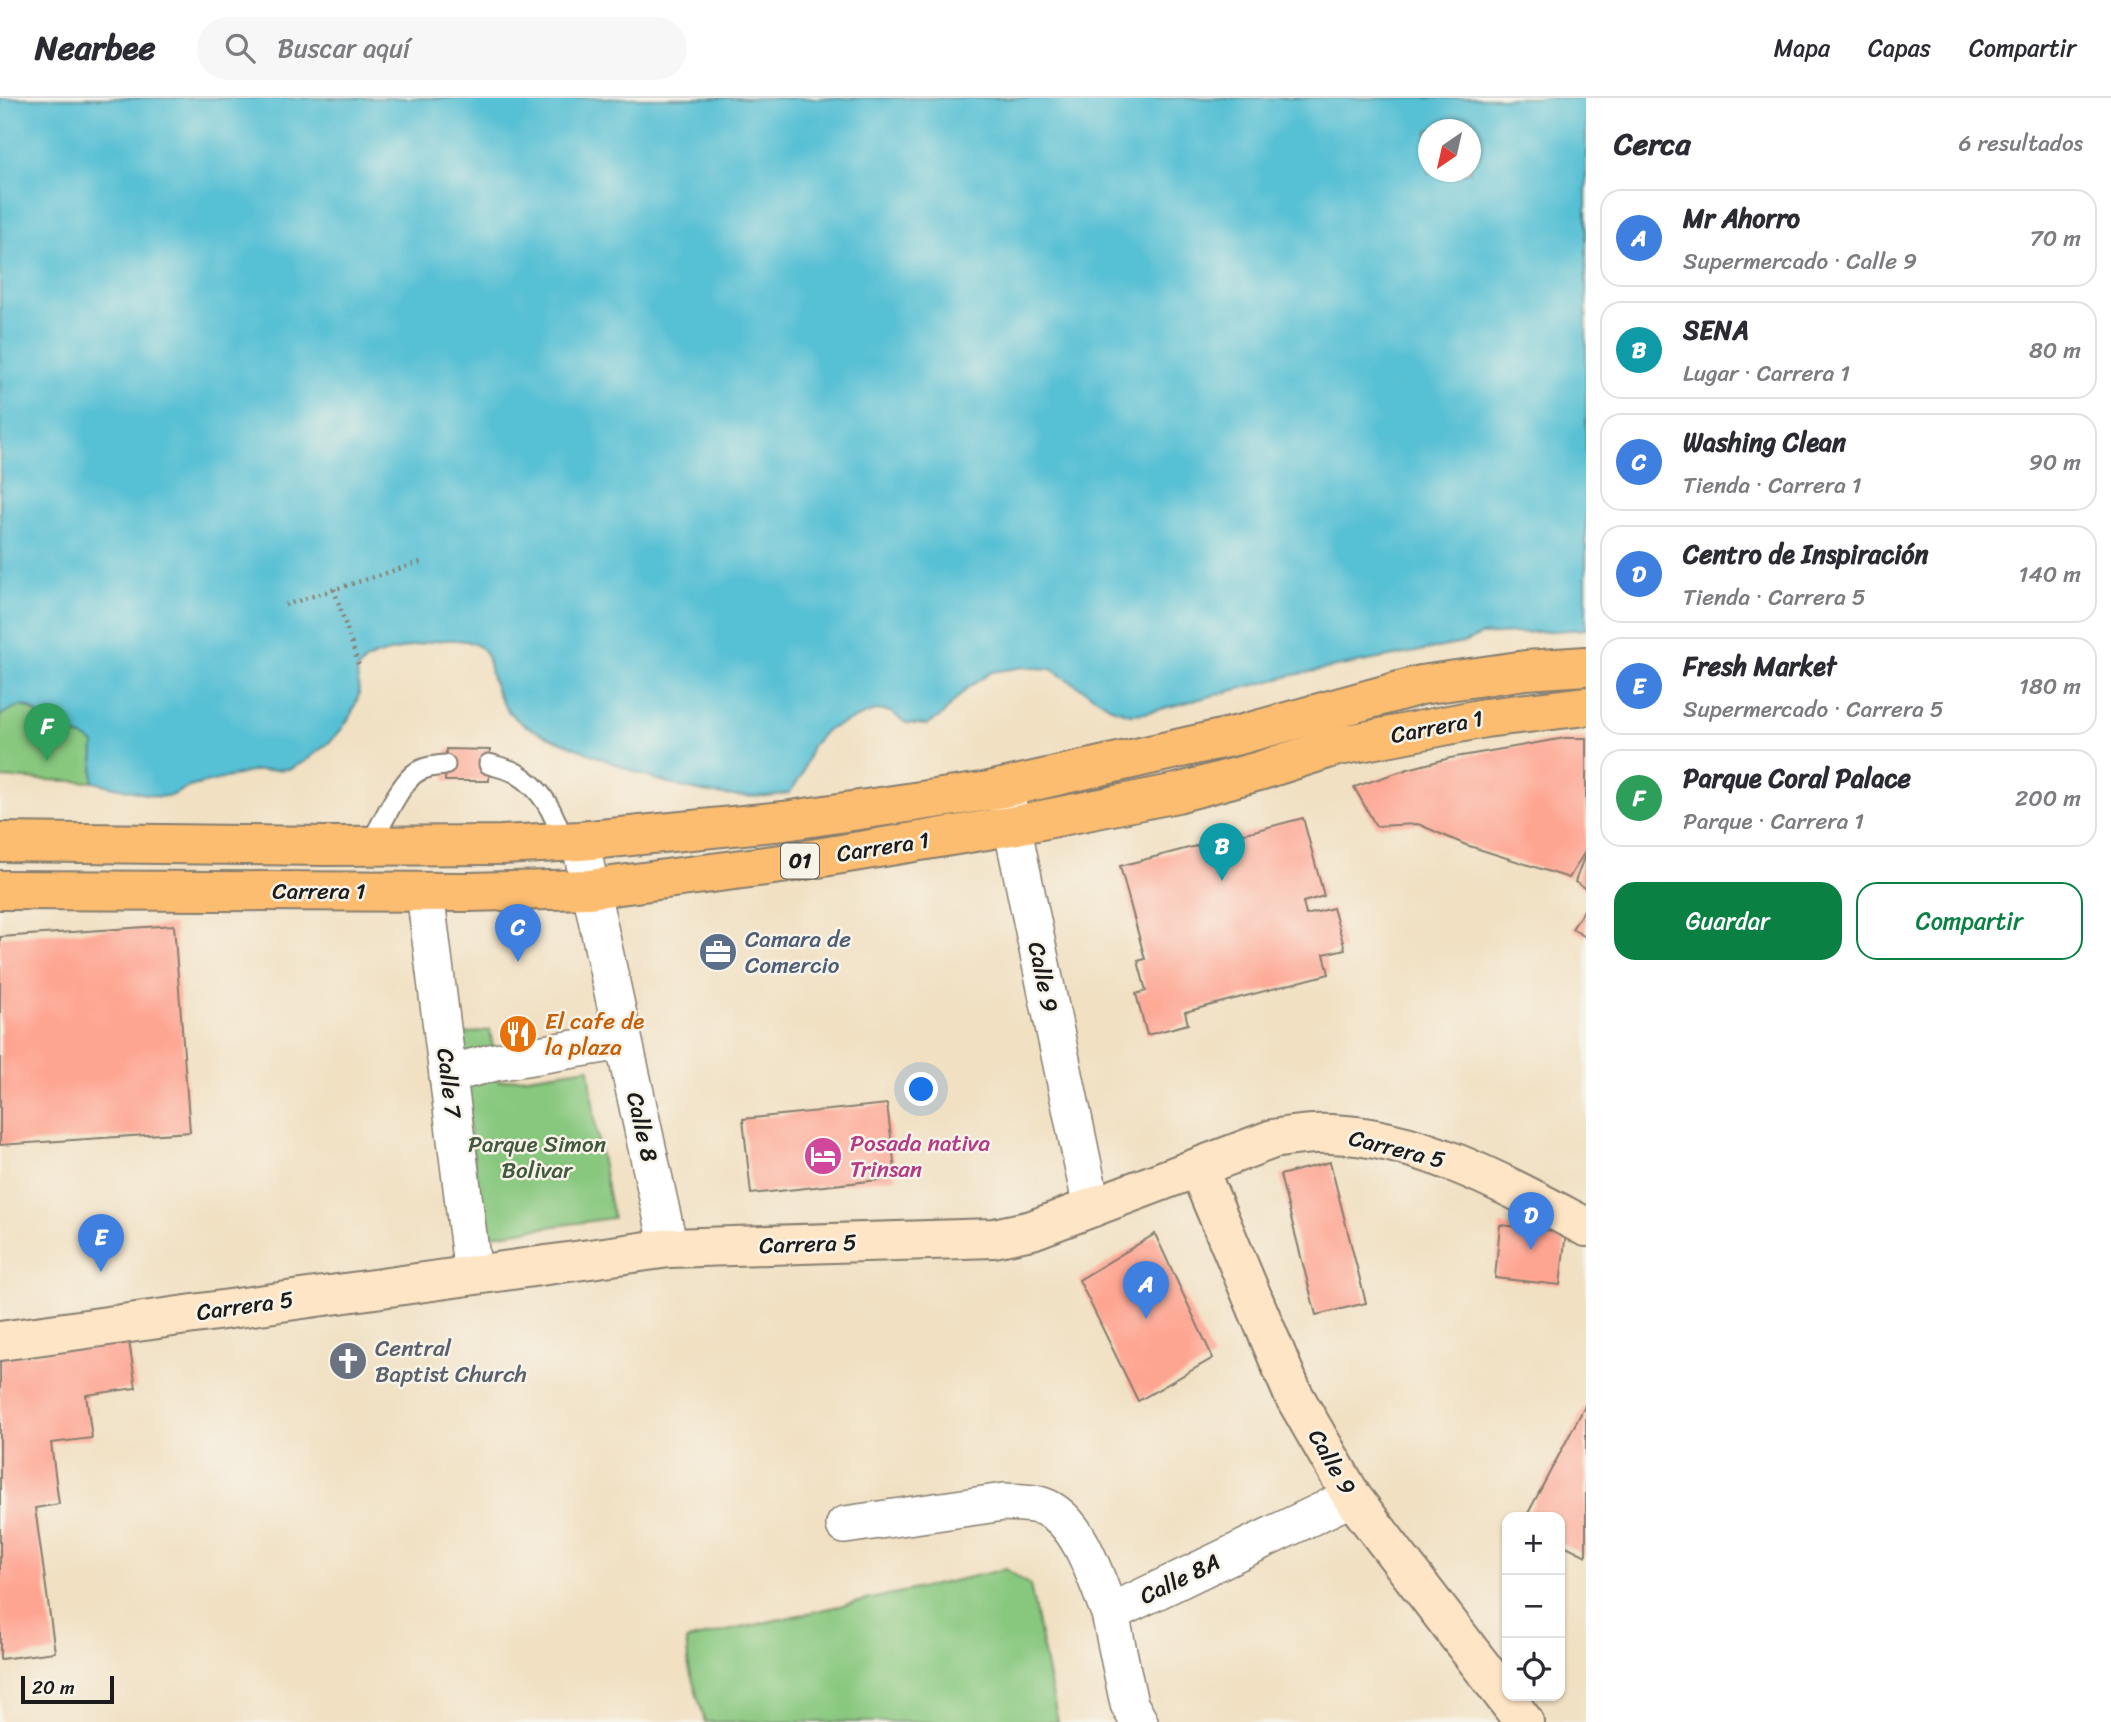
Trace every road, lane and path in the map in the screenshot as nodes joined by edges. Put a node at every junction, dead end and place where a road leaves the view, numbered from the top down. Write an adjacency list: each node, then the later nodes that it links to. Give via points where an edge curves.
1 (424, 561): 2 (path)
2 (334, 589): 3 (path); 4 (path)
3 (285, 605)
4 (359, 666)
5 (1586, 666): 9 (highway, Carrera 1 / 01, via 1421,685 1239,735)
6 (1586, 706): 10 (highway, Carrera 1 / 01, via 1485,718 1334,747 1177,793)
7 (489, 764): 12 (lane, via 516,773 545,798)
8 (445, 765): 13 (lane, via 430,766 406,782)
9 (1004, 787): 10 (street, Calle 9); 12 (highway, Carrera 1 / 01, via 784,821)
10 (1012, 826): 14 (highway, Carrera 1 / 01, via 781,864); 20 (street, Calle 9)
11 (0, 842): 13 (highway, Carrera 1 / 01)
12 (571, 842): 13 (highway, Carrera 1 / 01); 14 (street, Calle 8)
13 (370, 845)
14 (589, 889): 16 (highway, Carrera 1 / 01); 17 (street, Calle 8)
15 (0, 890): 16 (highway, Carrera 1 / 01)
16 (425, 892): 18 (street, Calle 7)
17 (623, 1041): 18 (street); 22 (street, Calle 8)
18 (448, 1074): 23 (street, Calle 7)
19 (1198, 1168): 20 (street, Carrera 5); 21 (street, Carrera 5, via 1282,1138 1332,1134 1372,1139 1463,1166); 25 (street, Calle 9, via 1293,1394)
20 (1092, 1208): 22 (street, Carrera 5, via 994,1238)
21 (1586, 1227)
22 (670, 1248): 23 (street, Carrera 5)
23 (472, 1275): 24 (street, Carrera 5)
24 (0, 1340)
25 (1352, 1497): 27 (street, Calle 8A); 29 (street, Calle 9)
26 (845, 1525): 27 (street, via 1004,1502 1048,1508 1082,1544)
27 (1110, 1613): 28 (street, via 1129,1704)
28 (1139, 1722)
29 (1524, 1722)

